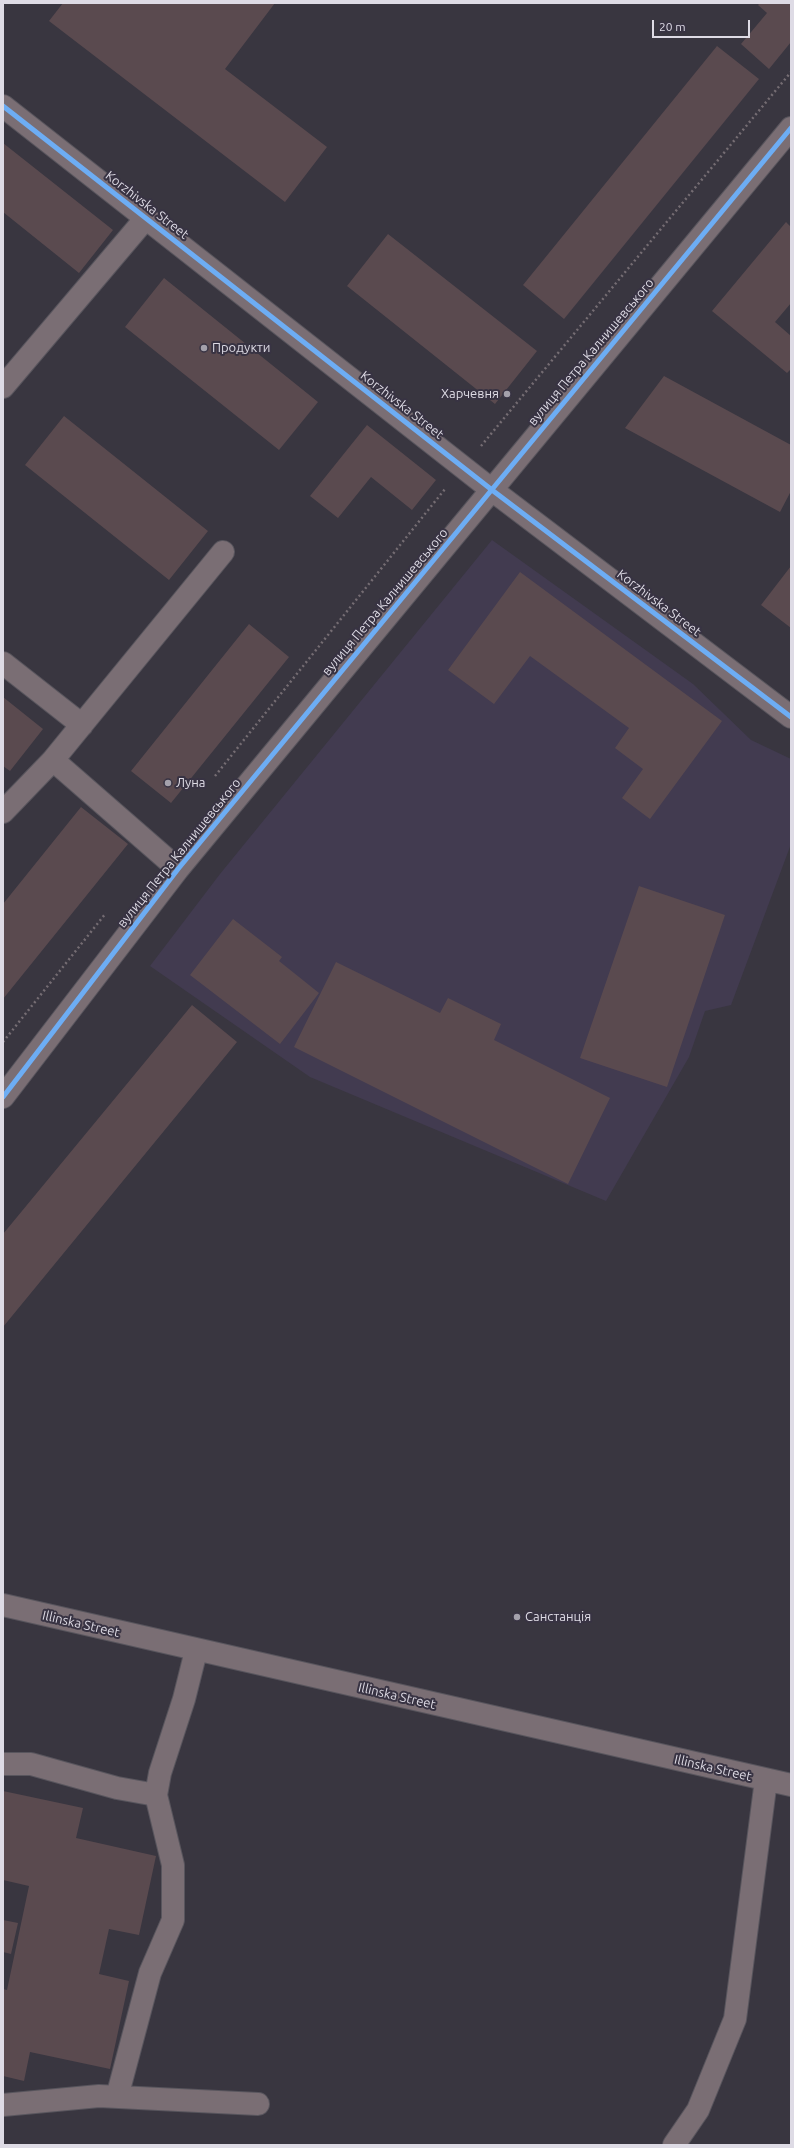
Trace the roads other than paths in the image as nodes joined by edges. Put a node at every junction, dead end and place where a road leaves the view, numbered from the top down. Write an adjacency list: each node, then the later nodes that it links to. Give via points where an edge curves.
1 (3, 106): 3 (street, Korzhivska Street)
2 (791, 128): 5 (street, вулиця Петра Калнишевського)
3 (146, 218): 4 (street); 5 (street, Korzhivska Street)
4 (3, 387)
5 (492, 490): 8 (street, Korzhivska Street); 12 (street, вулиця Петра Калнишевського)
6 (222, 552): 9 (street)
7 (3, 662): 9 (street)
8 (791, 717)
9 (82, 725): 10 (street)
10 (53, 760): 11 (street); 12 (street)
11 (3, 812)
12 (178, 869): 13 (street, вулиця Петра Калнишевського)
13 (3, 1096)
14 (3, 1605): 15 (street, Illinska Street)
15 (196, 1651): 17 (street, Illinska Street); 19 (street)
16 (3, 1764): 19 (street, via 31,1764 117,1788)
17 (766, 1780): 18 (street, Illinska Street); 23 (street, via 735,2019 698,2110)
18 (791, 1785)
19 (156, 1794): 20 (street, via 173,1864 173,1920 150,1973)
20 (117, 2097): 21 (street); 22 (street, via 99,2096)
21 (258, 2104)
22 (3, 2105)
23 (674, 2145)

